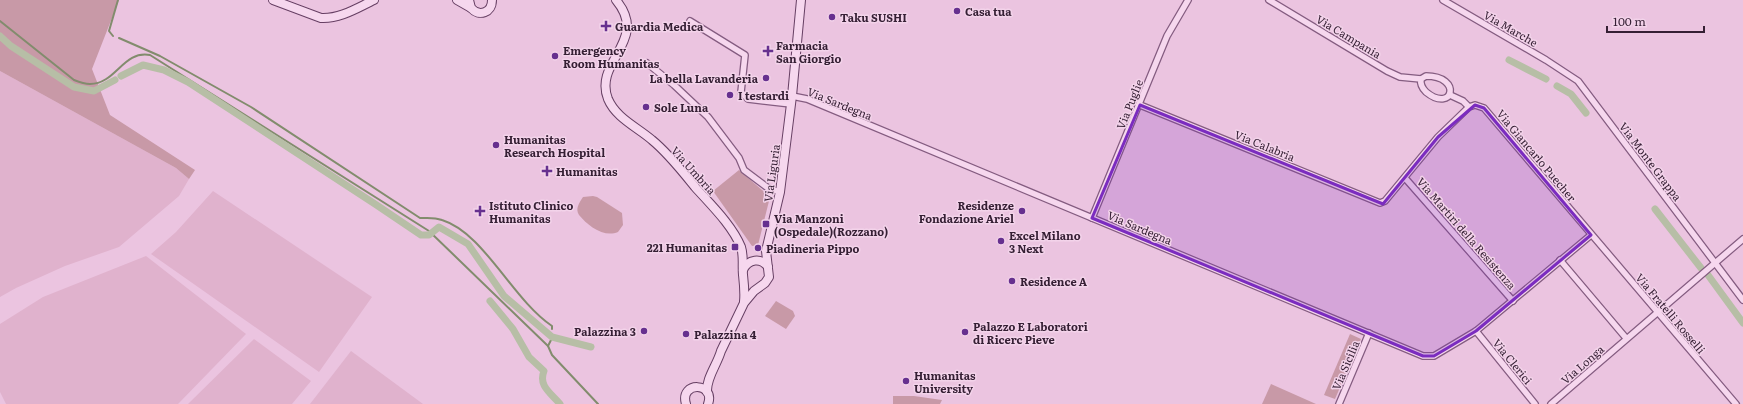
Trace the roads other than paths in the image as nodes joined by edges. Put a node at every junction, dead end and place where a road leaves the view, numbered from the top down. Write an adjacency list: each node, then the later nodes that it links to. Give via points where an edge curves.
1 (272, 0): 2 (street, via 328,18 341,16)
2 (374, 0)
3 (457, 0): 10 (street)
4 (492, 0): 10 (street, via 490,8 485,12 476,12)
5 (616, 0): 24 (street, Via Umbria, via 625,15 626,30 623,45 608,71 608,98 618,113 653,140 675,163 734,233)
6 (801, 0): 16 (street, Via Liguria)
7 (1188, 0): 17 (street, Via Puglie, via 1167,36)
8 (1269, 0): 14 (street, Via Campania, via 1400,77)
9 (1442, 0): 13 (street, Via Marche)
10 (470, 4)
11 (690, 21): 16 (street, Via Sardegna, via 745,55 741,92 744,96 748,99)
12 (647, 63): 20 (street, via 708,117 739,158 744,170 768,188)
13 (1569, 74): 28 (street, Via Monte Grappa, via 1584,88)
14 (1421, 78): 15 (street, Via Campania, via 1435,76 1449,85); 15 (street, via 1421,87 1430,95 1441,99)
15 (1450, 95): 18 (street)
16 (792, 100): 20 (street, Via Liguria); 21 (street, Via Sardegna, via 811,101)
17 (1140, 105): 19 (street, Via Calabria, via 1383,203); 21 (street, Via Puglie)
18 (1470, 107): 19 (street, via 1438,137); 22 (street, Via Giancarlo Puecher, via 1475,105 1484,108)
19 (1405, 178): 34 (street, Via Martiri della Resistenza)
20 (780, 192): 25 (street, Via Liguria)
21 (1092, 218): 38 (street, Via Sardegna)
22 (1591, 235): 27 (street, Via Sardegna); 36 (street, Via Fratelli Rosselli)
23 (1743, 238): 28 (street, Via Longa)
24 (741, 247): 26 (street); 30 (street, Via Umbria)
25 (766, 251): 26 (street, Via Liguria); 29 (street, Via Liguria)
26 (755, 260): 29 (street, via 766,264); 30 (street, via 748,263)
27 (1560, 260): 34 (street, Via Sardegna); 39 (street)
28 (1715, 262): 33 (street, Via Monte Grappa); 36 (street, Via Longa)
29 (768, 268): 32 (street, via 769,277)
30 (743, 270): 31 (street)
31 (744, 278): 32 (street, via 751,285); 35 (street)
32 (760, 285): 35 (street)
33 (1743, 300)
34 (1513, 301): 37 (street, Via Sardegna)
35 (744, 303): 40 (street)
36 (1658, 312): 39 (street, Via Longa); 48 (street, Via Fratelli Rosselli)
37 (1476, 332): 38 (street, Via Sardegna, via 1434,356 1413,353); 46 (street, Via Clerici)
38 (1369, 333): 45 (street, Via Sicilia)
39 (1626, 338): 47 (street, Via Longa)
40 (721, 351): 41 (street, via 704,378); 42 (street, via 707,385)
41 (694, 387): 42 (street, via 701,387); 43 (street, via 686,394)
42 (707, 392): 44 (street)
43 (686, 404)
44 (708, 404)
45 (1339, 404)
46 (1535, 404)
47 (1551, 404)
48 (1736, 404)

